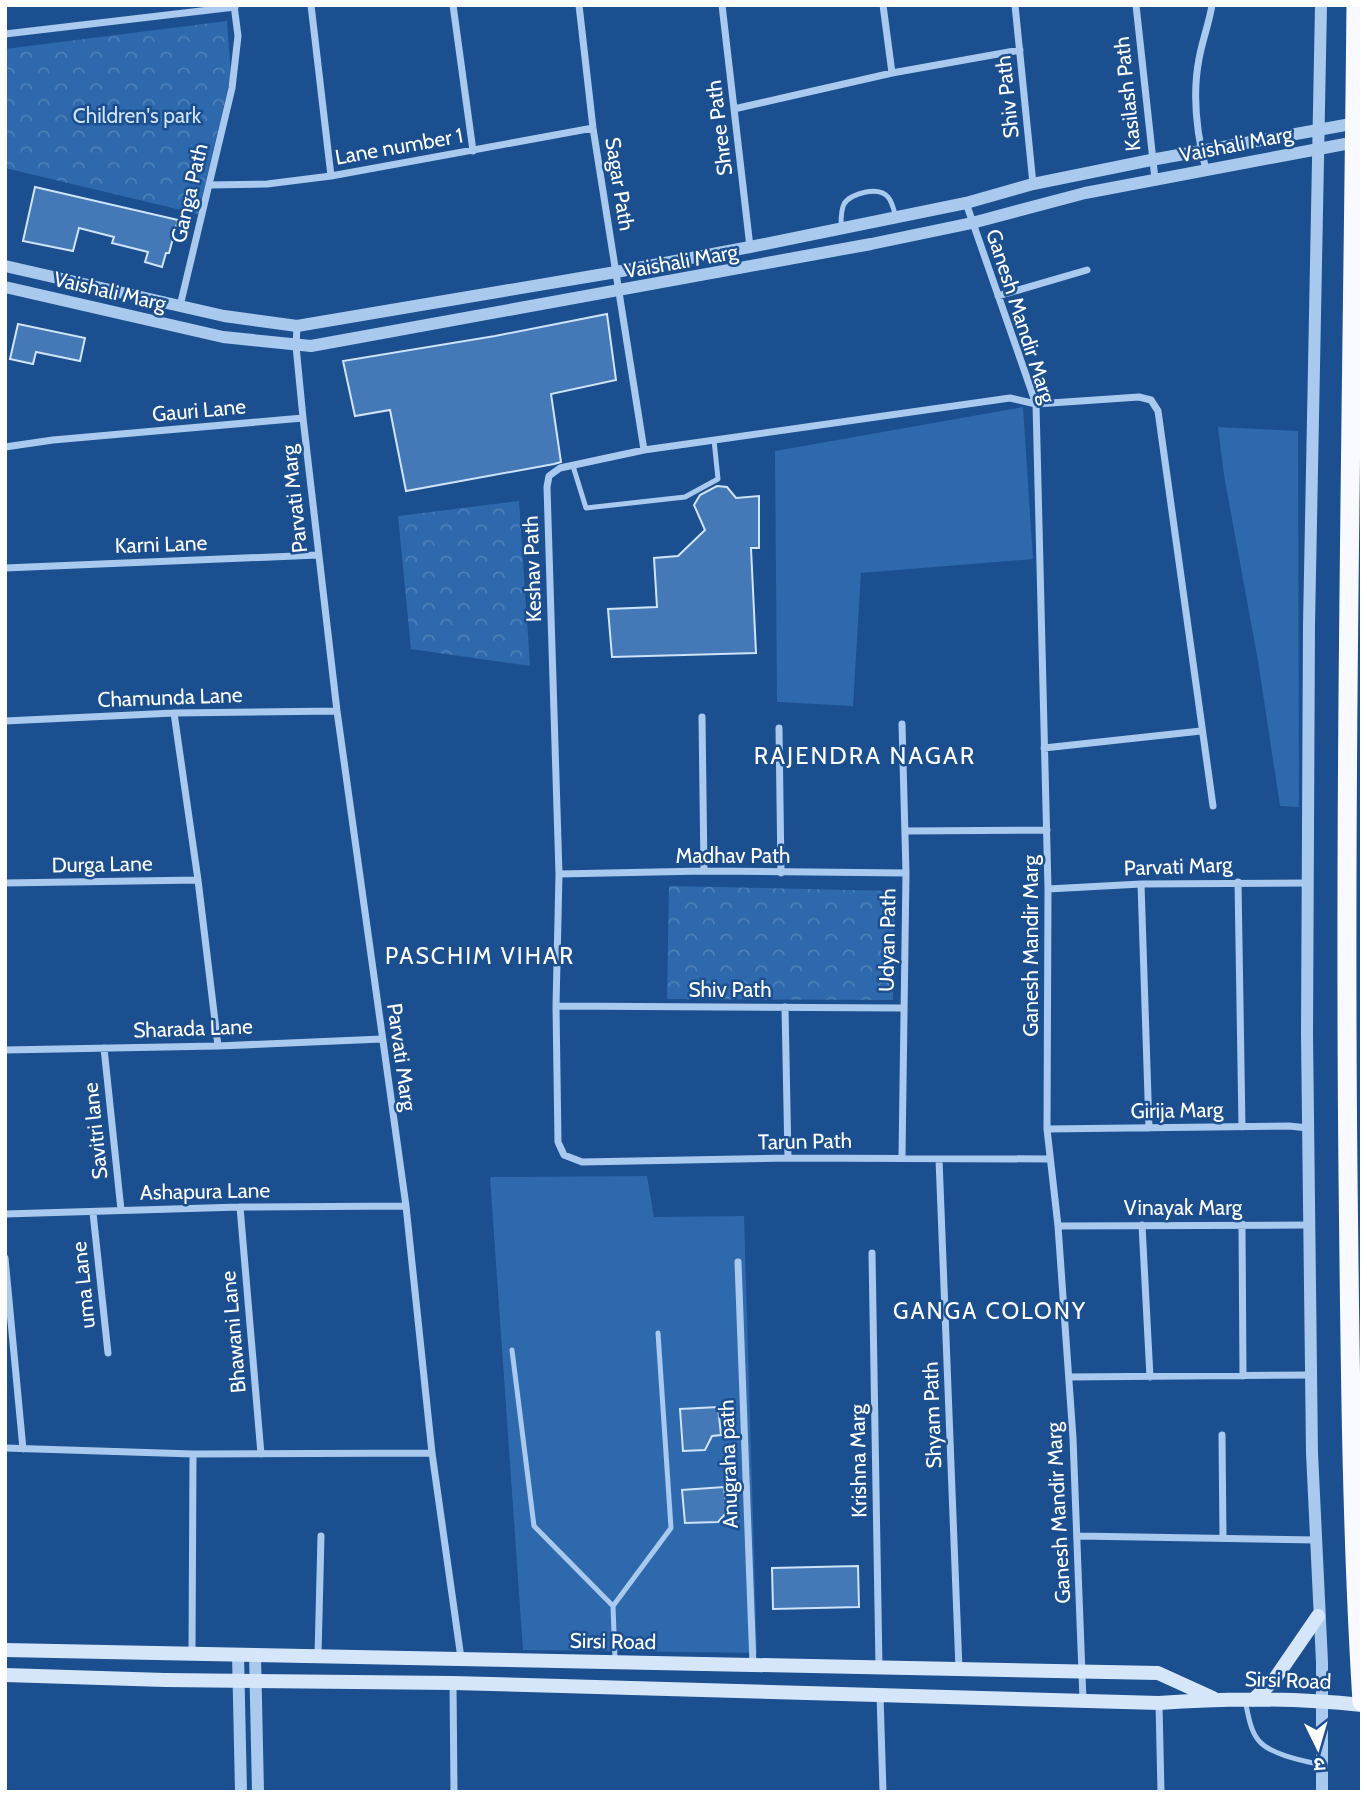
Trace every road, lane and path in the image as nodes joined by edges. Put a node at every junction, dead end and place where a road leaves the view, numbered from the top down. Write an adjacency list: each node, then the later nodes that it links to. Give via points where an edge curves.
1 (311, 5): 25 (street)
2 (453, 5): 22 (street)
3 (579, 5): 17 (street, Sagar Path)
4 (722, 5): 15 (street, Shree Path)
5 (883, 5): 14 (street)
6 (1015, 5): 13 (street, Shiv Path)
7 (1136, 5): 23 (street, Kasilash Path)
8 (1212, 5): 21 (street, via 1198,60)
9 (1321, 5): 18 (street)
10 (1356, 5): 16 (highway)
11 (235, 6): 12 (street); 28 (street, Ganga Path, via 238,36 232,88)
12 (5, 34)
13 (1020, 50): 14 (street); 27 (street, Shiv Path)
14 (892, 73): 15 (street)
15 (734, 109): 35 (street, Shree Path)
16 (1358, 114): 18 (street, Vaishali Marg); 19 (highway)
17 (593, 128): 22 (street, Lane number 1); 38 (street, Sagar Path)
18 (1317, 130): 20 (street); 21 (street, Vaishali Marg)
19 (1358, 146): 20 (street, Vaishali Marg); 142 (highway, via 1349,491 1346,913 1351,1425)
20 (1318, 148): 24 (street, Vaishali Marg); 71 (street)
21 (1201, 150): 23 (street, Vaishali Marg); 24 (street)
22 (473, 151): 25 (street, Lane number 1)
23 (1152, 160): 26 (street, Kasilash Path); 27 (street, Vaishali Marg)
24 (1206, 170): 26 (street, Vaishali Marg)
25 (331, 176): 28 (street, Lane number 1)
26 (1155, 179): 31 (street, Vaishali Marg, via 1085,192)
27 (1033, 184): 29 (street, Vaishali Marg)
28 (209, 185): 42 (street, Ganga Path)
29 (966, 203): 30 (street, Vaishali Marg); 31 (street, Ganesh Mandir Marg)
30 (896, 218): 32 (street, Vaishali Marg); 33 (lane, via 888,197 872,191 848,198 842,206)
31 (972, 223): 34 (street, Vaishali Marg); 41 (street, Ganesh Mandir Marg)
32 (866, 224): 33 (street, Vaishali Marg); 34 (street)
33 (841, 229): 35 (street, Vaishali Marg)
34 (871, 244): 40 (street, Vaishali Marg)
35 (750, 247): 38 (street, Vaishali Marg)
36 (5, 266): 42 (street, Vaishali Marg)
37 (1087, 270): 41 (street)
38 (616, 272): 40 (street, Sagar Path); 43 (street, Vaishali Marg)
39 (5, 287): 44 (street, Vaishali Marg, via 223,337)
40 (620, 291): 44 (street, Vaishali Marg); 49 (street, Sagar Path)
41 (998, 296): 45 (street, Ganesh Mandir Marg)
42 (180, 306): 43 (street, Vaishali Marg)
43 (297, 326): 44 (street)
44 (296, 346): 46 (street)
45 (1036, 404): 47 (street, Keshav Path, via 1010,398); 59 (street, Keshav Path, via 1139,397 1151,400 1158,411); 60 (street, Ganesh Mandir Marg)
46 (303, 418): 48 (street, Gauri Lane); 51 (street, Parvati Marg)
47 (714, 440): 49 (street, Keshav Path); 50 (lane, via 718,479 678,498 586,508)
48 (5, 447)
49 (644, 450): 50 (street, Keshav Path)
50 (573, 466): 67 (street, Keshav Path, via 549,476 547,487)
51 (318, 555): 52 (street, Karni Lane); 53 (street, Parvati Marg)
52 (5, 568)
53 (337, 711): 54 (street, Chamunda Lane); 77 (street, Parvati Marg)
54 (174, 713): 56 (street, Chamunda Lane); 68 (street)
55 (702, 717): 64 (street)
56 (5, 721)
57 (902, 724): 63 (street, Udyan Path)
58 (779, 728): 65 (street)
59 (1201, 732): 60 (street); 61 (street, Keshav Path)
60 (1044, 748): 62 (street, Ganesh Mandir Marg)
61 (1213, 806)
62 (1047, 830): 63 (street); 73 (street, Ganesh Mandir Marg)
63 (906, 831): 66 (street, Udyan Path)
64 (704, 871): 65 (street, Madhav Path); 67 (street, Madhav Path)
65 (781, 873): 66 (street, Madhav Path)
66 (906, 873): 76 (street, Udyan Path)
67 (559, 874): 74 (street, Keshav Path)
68 (198, 880): 70 (street, Durga Lane); 78 (street)
69 (1238, 882): 71 (street, Parvati Marg); 72 (street, Parvati Marg); 81 (street)
70 (5, 883)
71 (1309, 883): 83 (street)
72 (1141, 884): 73 (street, Parvati Marg); 82 (street)
73 (1048, 889): 84 (street, Ganesh Mandir Marg)
74 (556, 1006): 75 (street, Shiv Path); 85 (street, Keshav Path, via 558,1142)
75 (785, 1007): 76 (street, Shiv Path); 87 (street)
76 (904, 1007): 86 (street, Udyan Path)
77 (382, 1039): 78 (street, Sharada Lane); 90 (street, Parvati Marg)
78 (218, 1046): 79 (street, Sharada Lane)
79 (104, 1048): 80 (street, Sharada Lane); 92 (street, Savitri lane)
80 (5, 1049)
81 (1242, 1127): 82 (street, Girija Marg); 83 (street, Girija Marg)
82 (1149, 1128): 84 (street, Girija Marg)
83 (1308, 1128): 97 (street)
84 (1047, 1129): 89 (street, Ganesh Mandir Marg)
85 (564, 1155): 87 (street, Tarun Path, via 582,1162)
86 (902, 1157): 87 (street, Tarun Path); 88 (street, Tarun Path)
87 (788, 1158)
88 (939, 1159): 89 (street, Tarun Path); 130 (street, Shyam Path)
89 (1049, 1159): 98 (street, Ganesh Mandir Marg)
90 (406, 1206): 91 (street, Ashapura Lane); 112 (street, Parvati Marg)
91 (240, 1207): 92 (street, Ashapura Lane); 114 (street, Bhawani Lane)
92 (121, 1210): 93 (street, Ashapura Lane)
93 (93, 1213): 94 (street, Ashapura Lane); 104 (street, uma Lane)
94 (5, 1214)
95 (1242, 1224): 96 (street, Vinayak Marg); 97 (street, Vinayak Marg); 106 (street)
96 (1142, 1225): 98 (street, Vinayak Marg); 108 (street)
97 (1309, 1225): 105 (street)
98 (1058, 1226): 107 (street, Ganesh Mandir Marg)
99 (872, 1253): 129 (street, Krishna Marg)
100 (5, 1258): 111 (street)
101 (738, 1262): 128 (street, Anugraha path)
102 (657, 1333): 119 (lane, via 671,1528)
103 (512, 1350): 119 (lane, via 534,1526)
104 (108, 1353)
105 (1312, 1375): 106 (street); 118 (street)
106 (1243, 1376): 108 (street)
107 (1069, 1377): 108 (street); 116 (street, Ganesh Mandir Marg)
108 (1150, 1377)
109 (1222, 1436): 117 (street)
110 (5, 1448): 111 (street)
111 (23, 1449): 113 (street)
112 (432, 1453): 114 (street); 126 (street, Parvati Marg)
113 (193, 1454): 114 (street); 122 (street)
114 (261, 1454)
115 (321, 1536): 125 (street)
116 (1078, 1536): 117 (street); 131 (street, Ganesh Mandir Marg)
117 (1223, 1538): 118 (street)
118 (1316, 1540): 120 (street)
119 (613, 1606): 127 (lane)
120 (1318, 1616): 139 (main road, via 1274,1680); 140 (street)
121 (5, 1650): 122 (main road, Sirsi Road)
122 (192, 1653): 123 (main road, Sirsi Road)
123 (238, 1654): 124 (main road, Sirsi Road); 133 (street)
124 (255, 1654): 125 (main road, Sirsi Road); 134 (street)
125 (318, 1655): 126 (main road, Sirsi Road)
126 (461, 1658): 127 (main road, Sirsi Road)
127 (615, 1661): 128 (main road, Sirsi Road)
128 (753, 1665): 129 (main road, Sirsi Road)
129 (879, 1668): 130 (main road, Sirsi Road)
130 (959, 1670): 131 (main road, Sirsi Road)
131 (1081, 1673): 137 (main road, Sirsi Road, via 1158,1674); 138 (street, Ganesh Mandir Marg)
132 (5, 1675): 133 (main road, Sirsi Road)
133 (239, 1681): 134 (main road, Sirsi Road); 144 (street)
134 (256, 1681): 135 (main road, Sirsi Road); 145 (street)
135 (453, 1683): 136 (main road, Sirsi Road); 146 (street)
136 (880, 1695): 138 (main road, Sirsi Road); 147 (street)
137 (1214, 1699): 139 (main road, Sirsi Road); 141 (main road, Sirsi Road)
138 (1083, 1700): 141 (main road, Sirsi Road)
139 (1249, 1700): 140 (main road, Sirsi Road); 143 (lane, via 1261,1744)
140 (1322, 1701): 142 (main road, Sirsi Road); 143 (street)
141 (1158, 1703): 148 (street)
142 (1362, 1703)
143 (1322, 1765): 149 (street)
144 (241, 1792)
145 (258, 1792)
146 (454, 1792)
147 (883, 1792)
148 (1161, 1792)
149 (1322, 1792)

